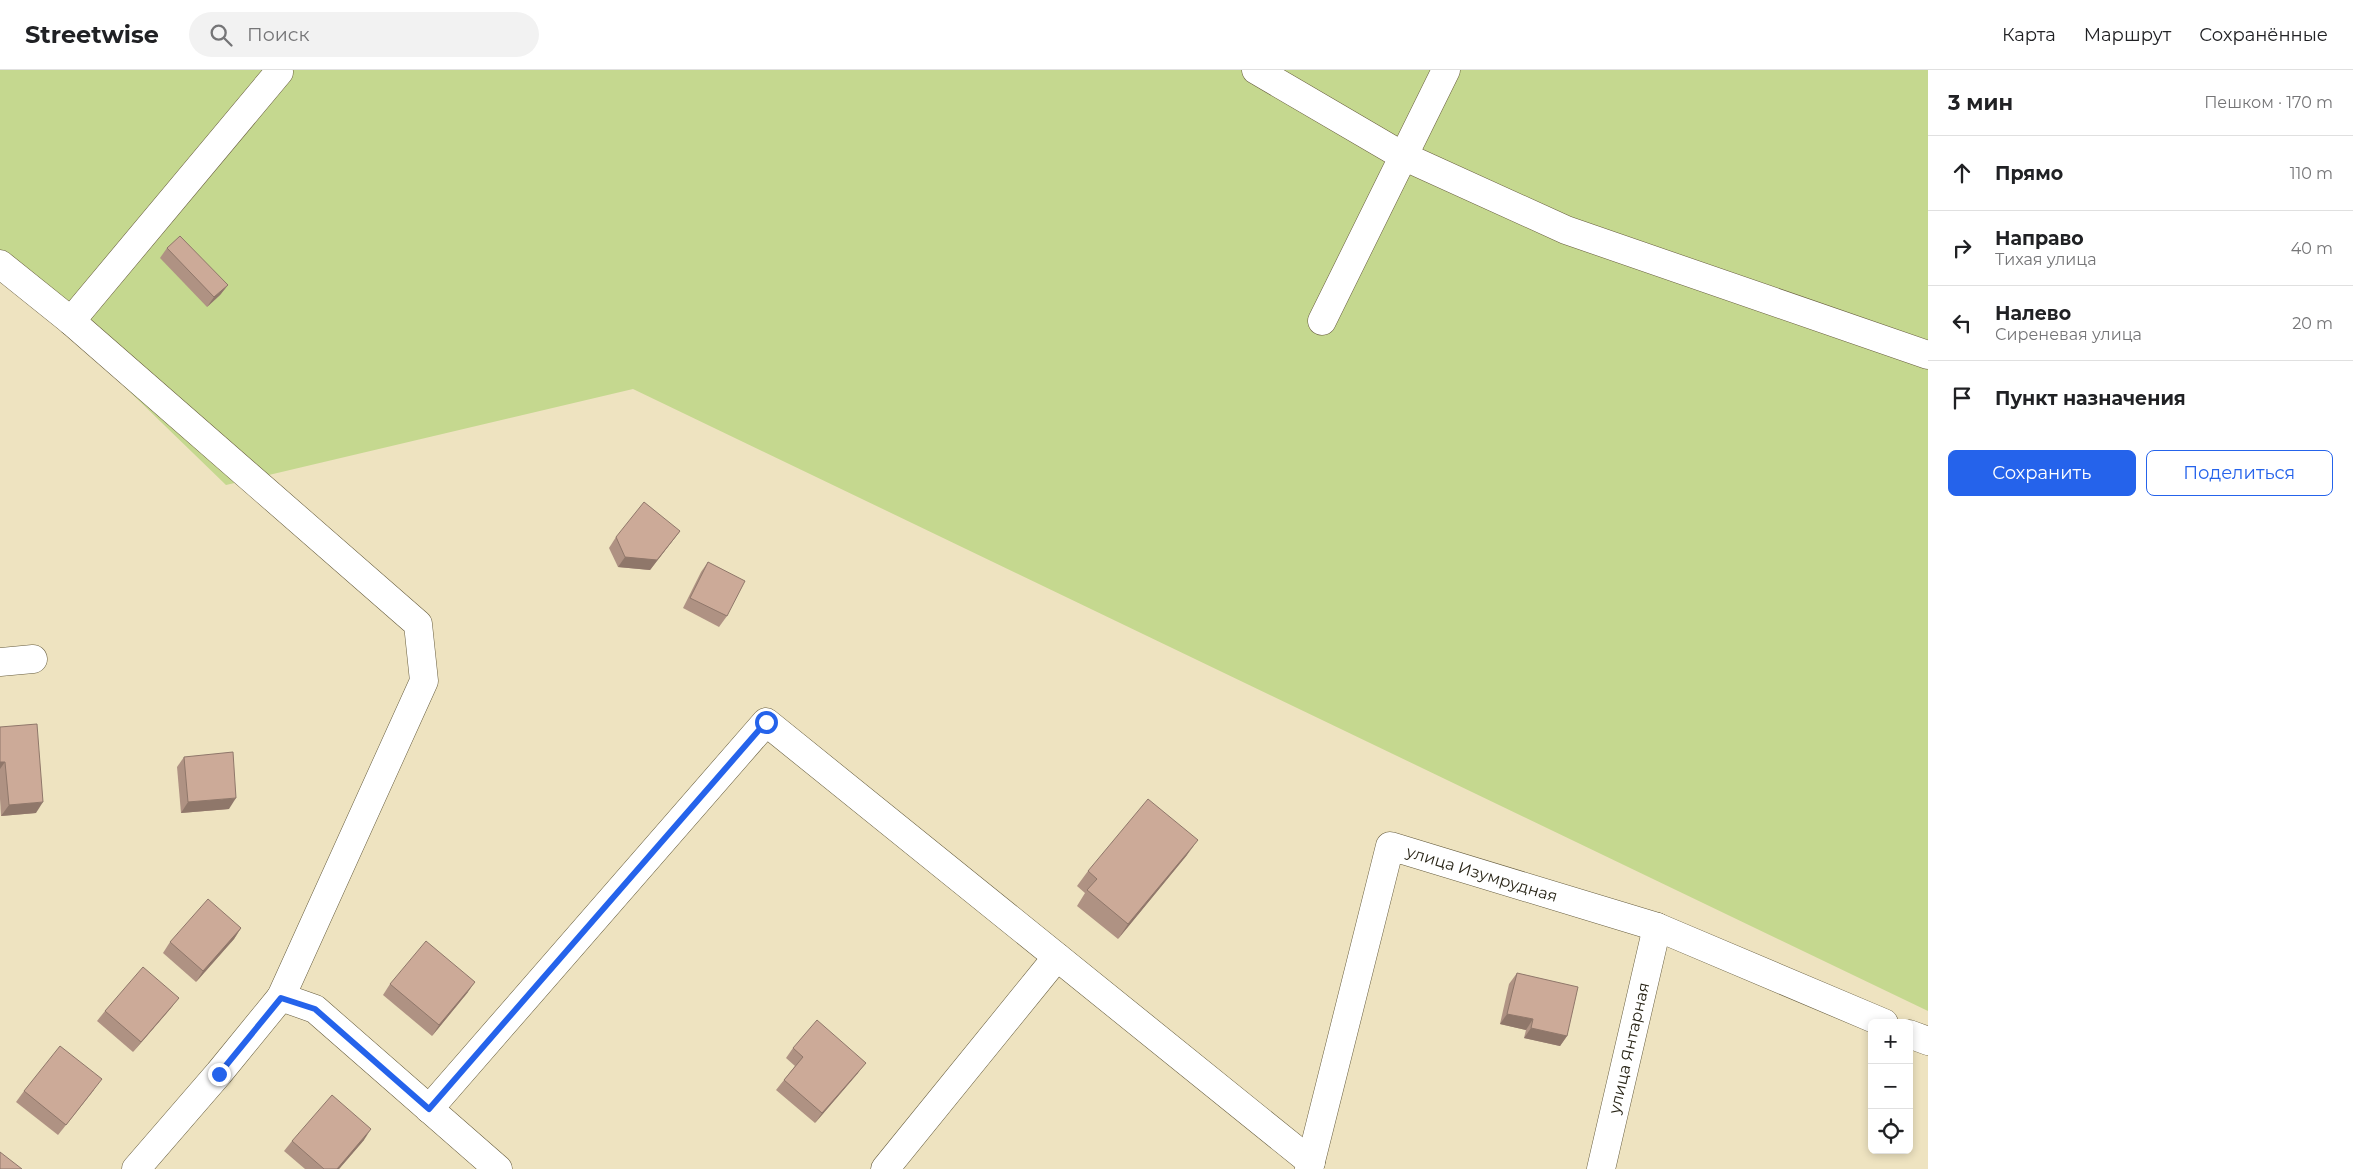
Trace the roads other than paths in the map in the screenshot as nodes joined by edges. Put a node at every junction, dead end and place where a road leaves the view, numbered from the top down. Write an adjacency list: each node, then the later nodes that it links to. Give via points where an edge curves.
1 (1256, 70): 4 (street)
2 (1446, 70): 4 (street)
3 (278, 72): 6 (street)
4 (1403, 156): 7 (street); 8 (street, via 1566,230)
5 (0, 264): 6 (street)
6 (71, 321): 13 (street, via 418,624 424,681)
7 (1322, 322)
8 (1928, 355)
9 (33, 659): 10 (street)
10 (0, 662)
11 (1657, 927): 14 (street, улица Изумрудная); 18 (street, улица Изумрудная, via 1390,846); 22 (street, улица Янтарная)
12 (1057, 957): 17 (street, via 766,722); 18 (street); 21 (street)
13 (281, 998): 17 (street, via 315,1009); 19 (street)
14 (1875, 1019)
15 (1913, 1035): 16 (street)
16 (1928, 1041)
17 (429, 1109): 20 (street)
18 (1310, 1165)
19 (136, 1169)
20 (498, 1169)
21 (885, 1169)
22 (1601, 1169)

